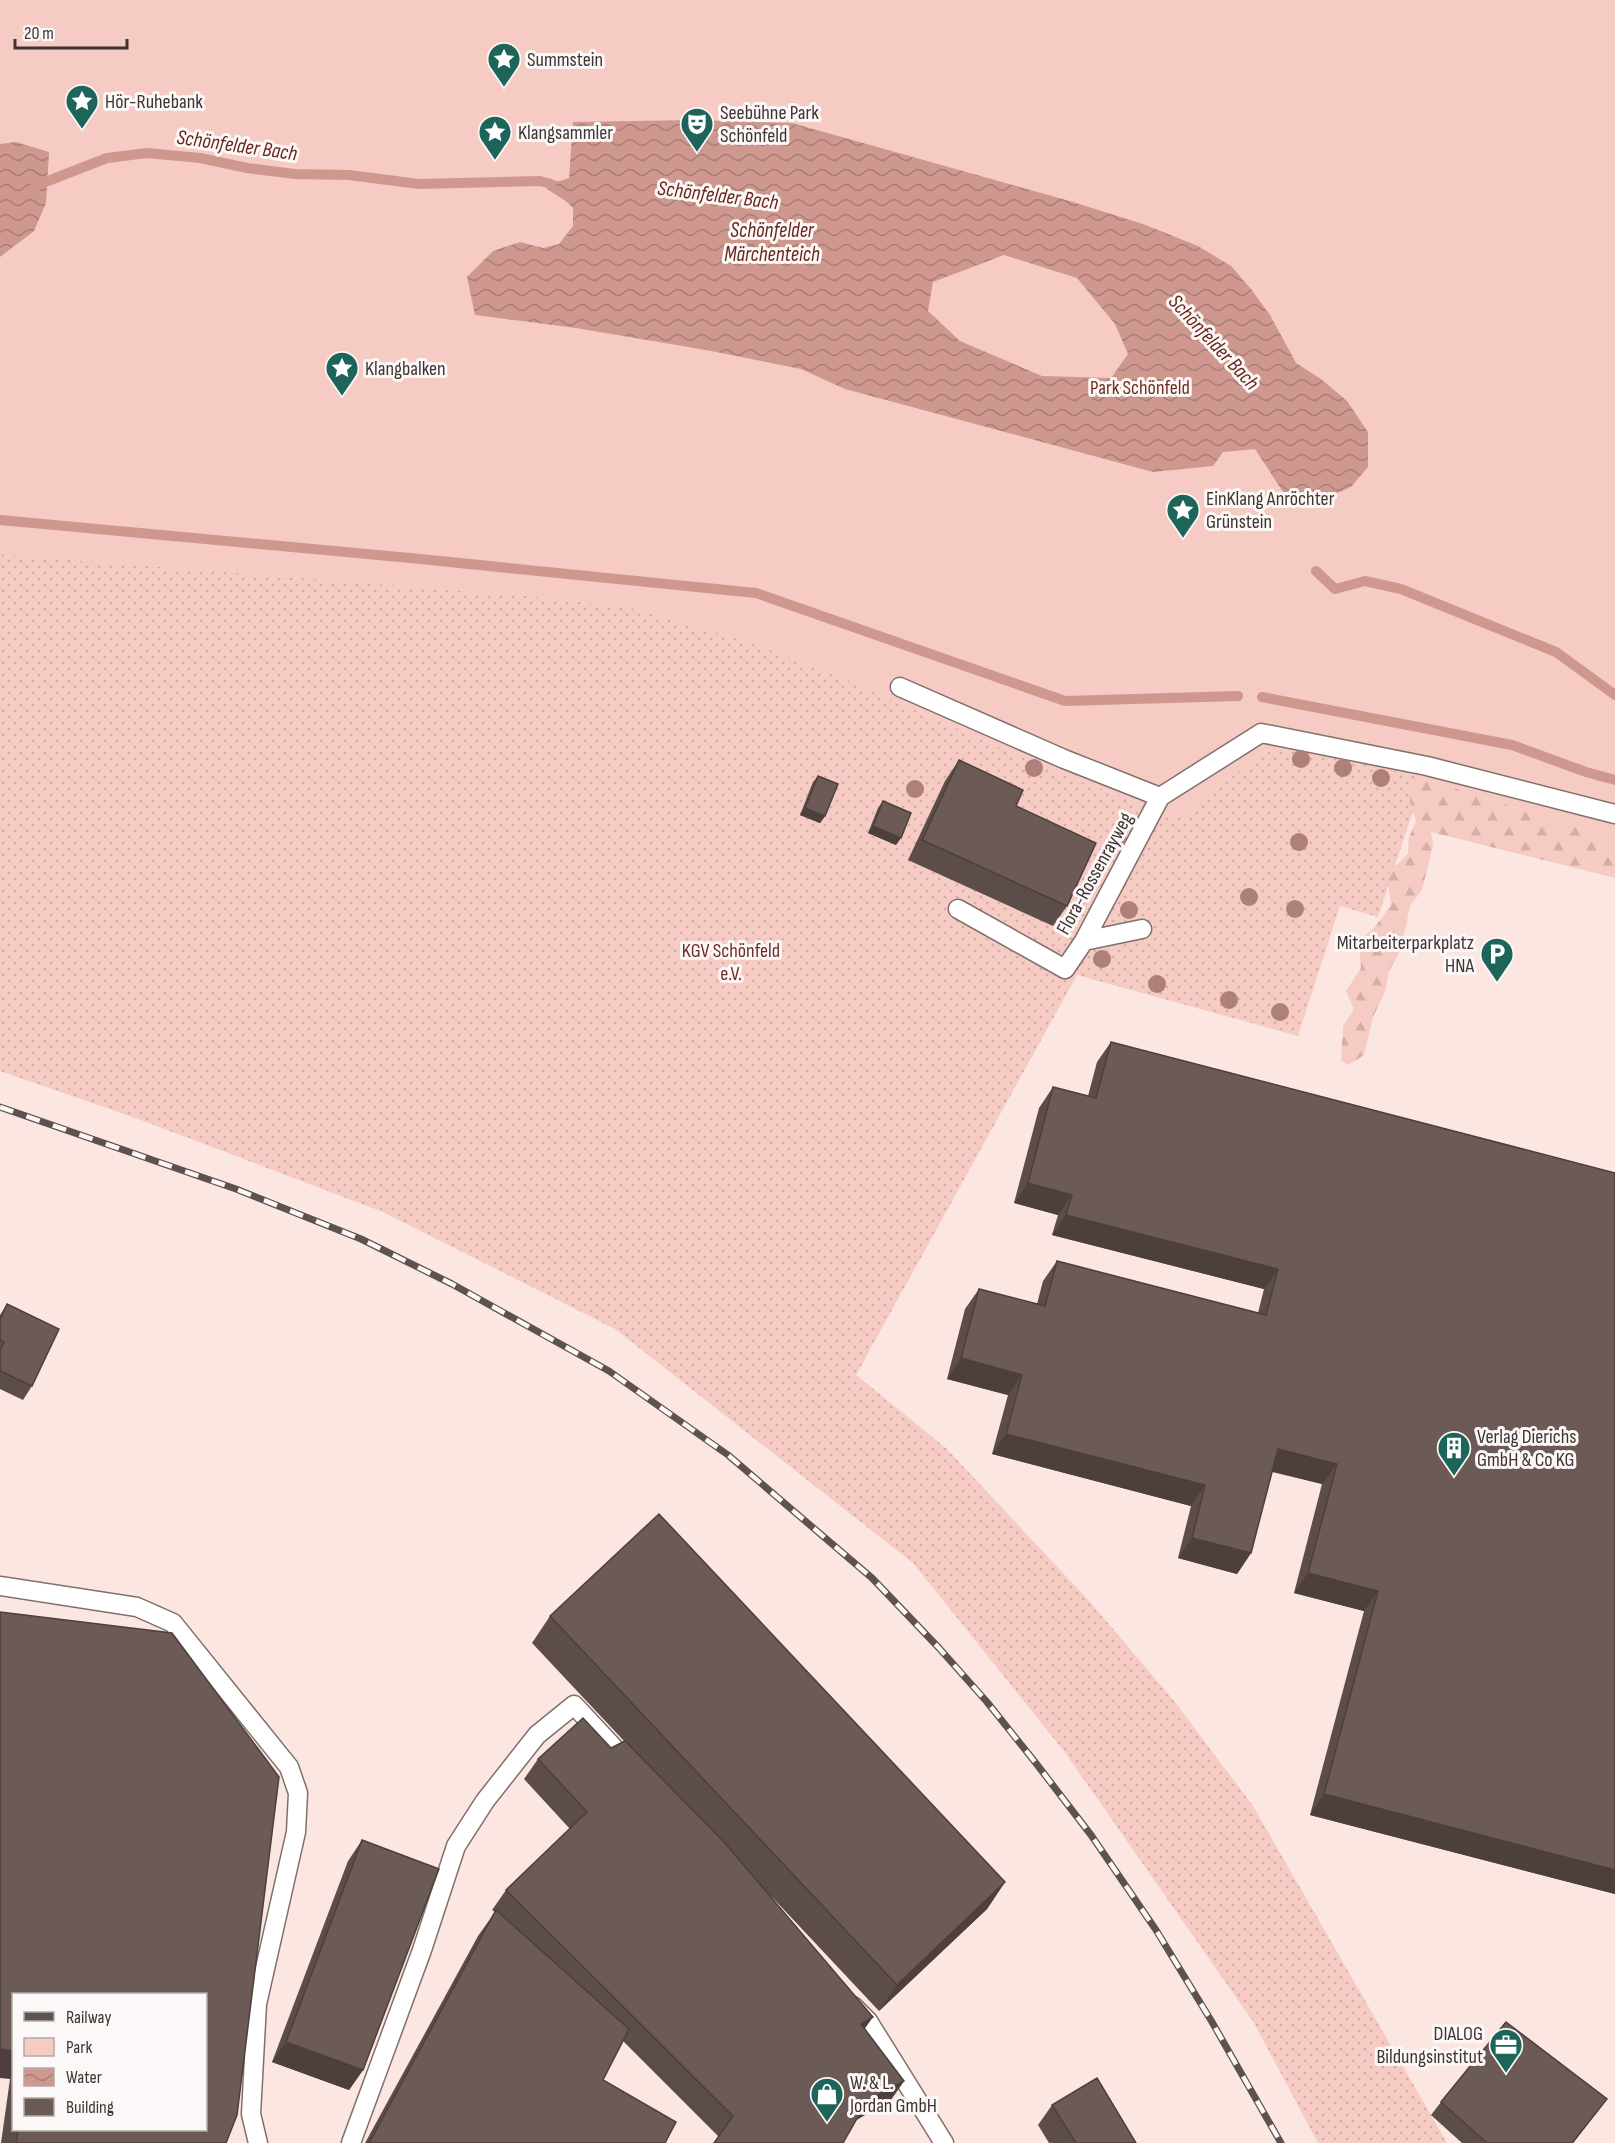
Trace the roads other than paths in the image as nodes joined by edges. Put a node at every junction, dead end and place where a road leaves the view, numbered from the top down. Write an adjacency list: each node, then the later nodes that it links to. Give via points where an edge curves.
1 (900, 687): 2 (lane)
2 (1160, 797): 3 (lane, via 1261,733 1427,766); 6 (lane, Flora-Rossenrayweg)
3 (1615, 814)
4 (958, 909): 6 (lane, Flora-Rossenrayweg, via 1065,969)
5 (1142, 929): 6 (lane)
6 (1084, 941)
7 (0, 1586): 10 (lane, via 137,1607 173,1623 289,1767 298,1793 296,1832 257,2004 251,2114)
8 (639, 1775): 11 (lane, via 574,1705 537,1736 484,1801 456,1846)
9 (843, 1994): 12 (lane, via 868,2021)
10 (258, 2143)
11 (351, 2143)
12 (944, 2143)

